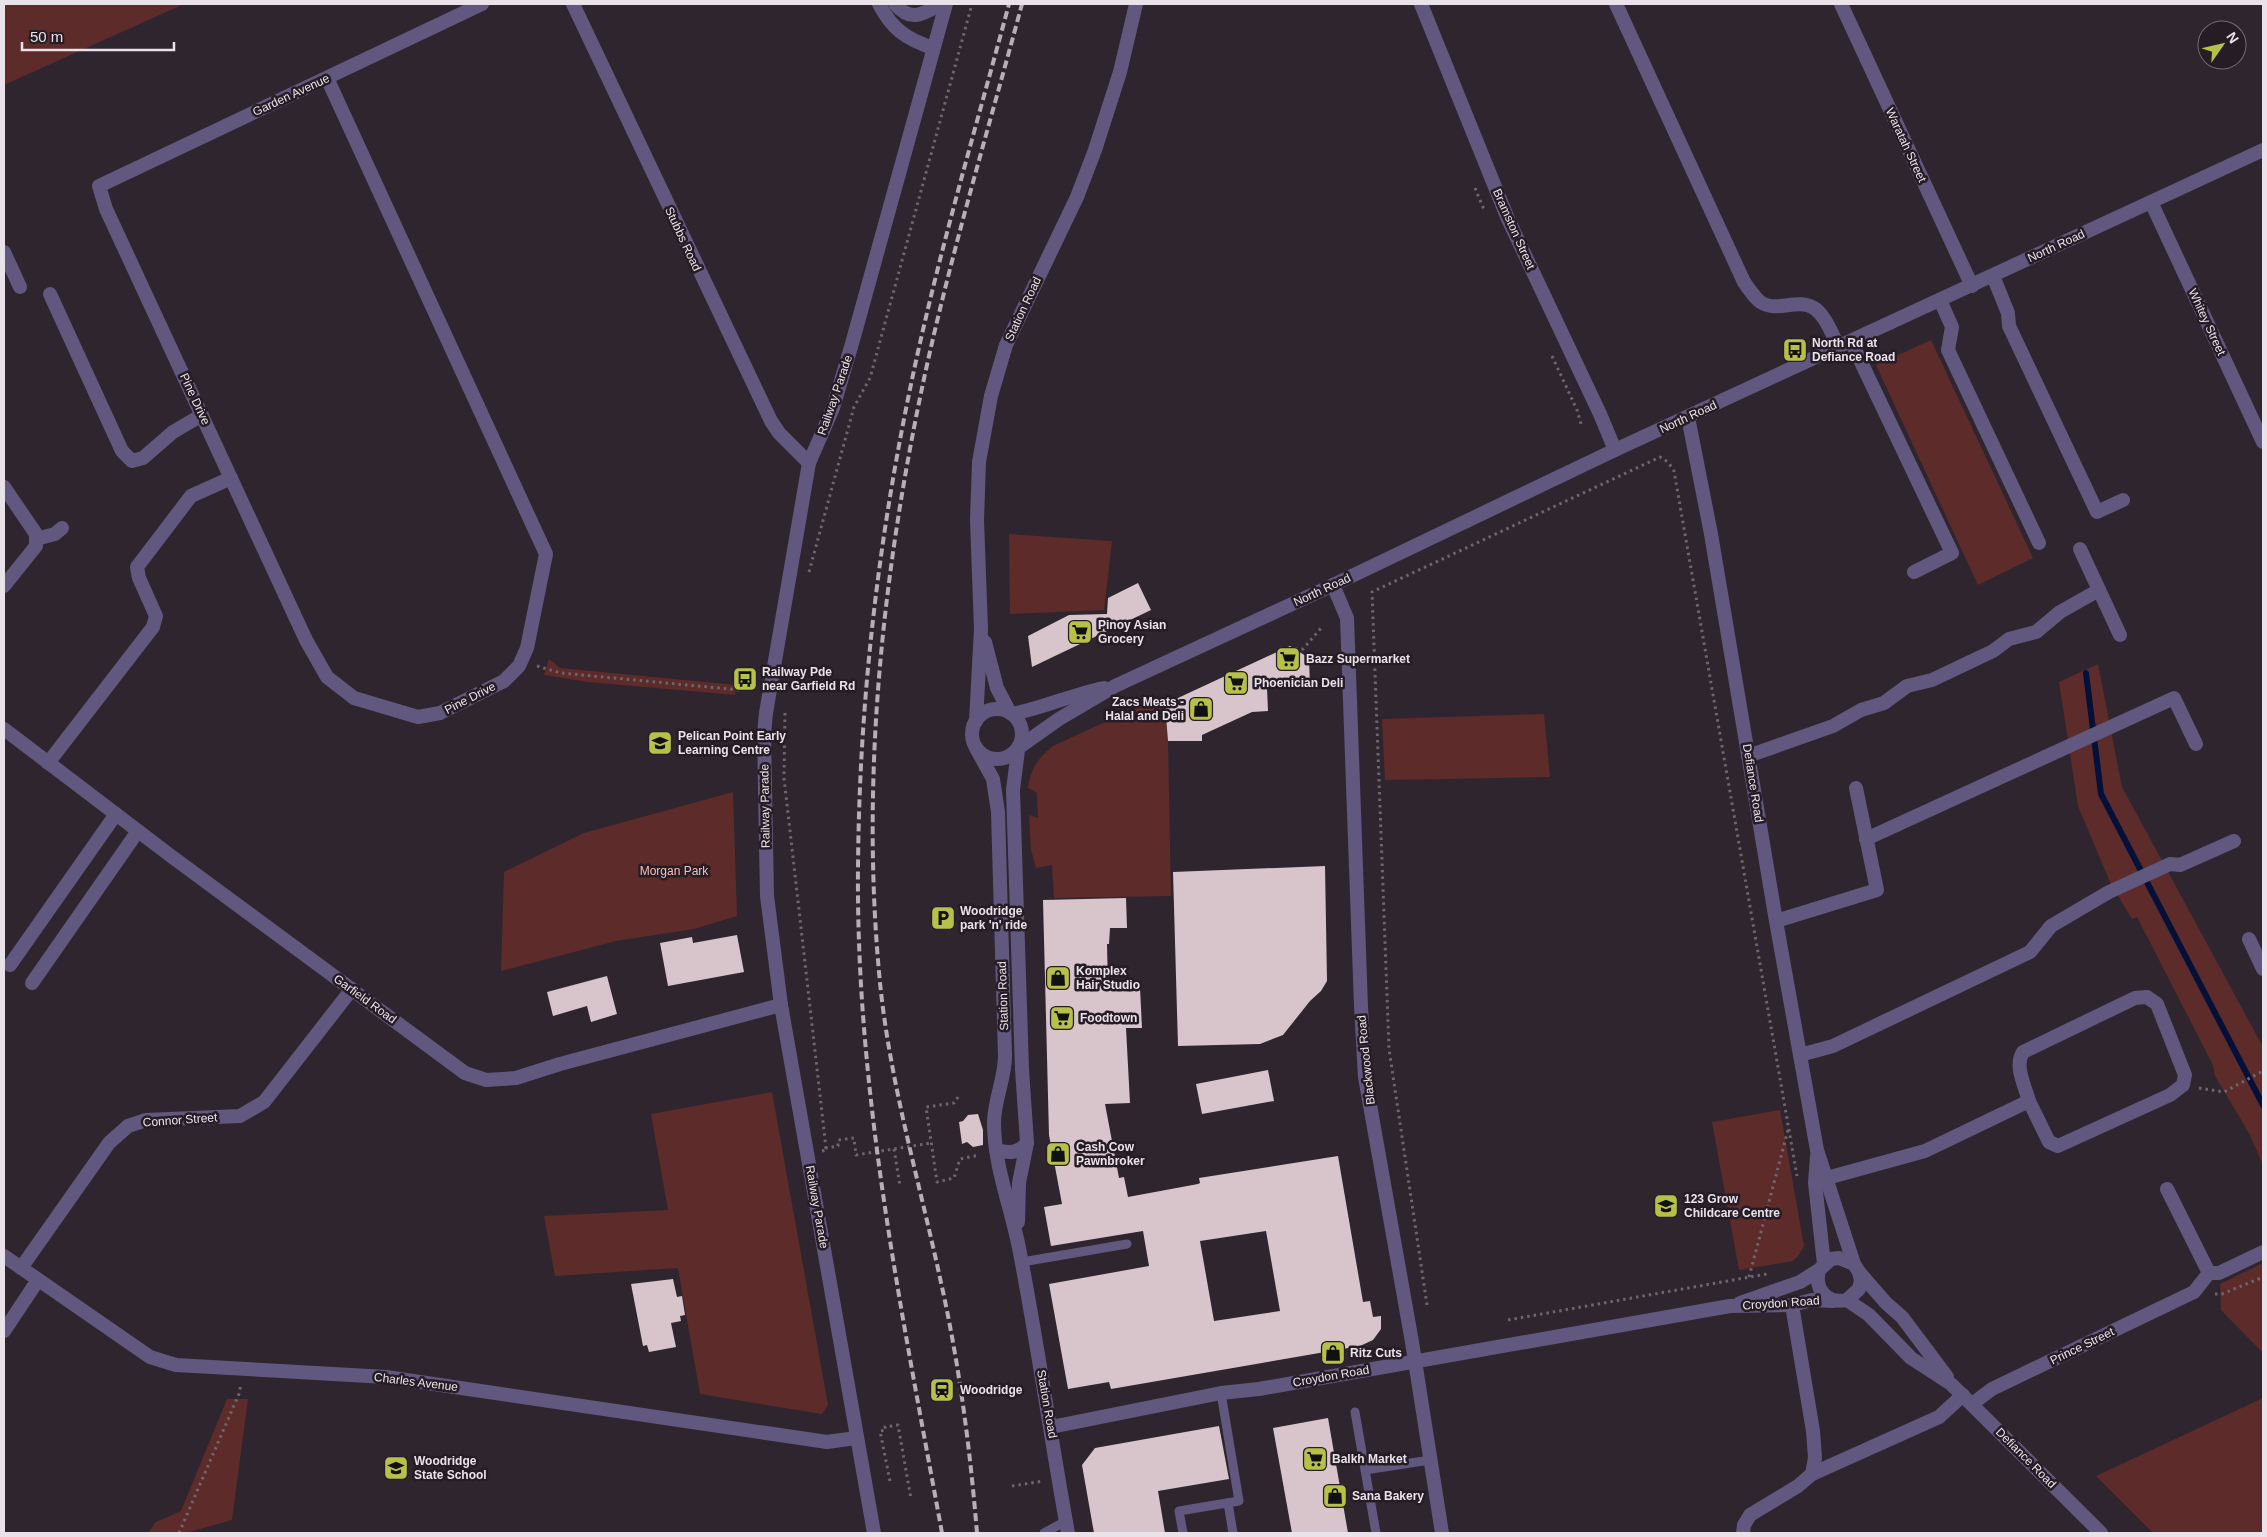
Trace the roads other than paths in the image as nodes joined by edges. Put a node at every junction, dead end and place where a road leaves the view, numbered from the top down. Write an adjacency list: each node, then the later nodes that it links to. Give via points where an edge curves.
1 (482, 4): 12 (street, Garden Avenue)
2 (573, 4): 27 (street, Stubbs Road, via 771,421 779,434)
3 (879, 4): 11 (street, via 891,24 903,35)
4 (895, 4): 5 (street, via 906,14 914,16)
5 (941, 4)
6 (946, 4): 11 (street, Railway Parade)
7 (1136, 4): 39 (street, Station Road, via 1120,72 1095,150 1077,197 1006,345 991,396 979,462 977,520)
8 (1421, 4): 26 (street, Bramston Street, via 1508,219)
9 (1616, 4): 22 (street, via 1744,282 1760,302 1774,307 1804,303 1815,308)
10 (1845, 5): 18 (street, Waratah Street)
11 (933, 48): 27 (street, Railway Parade, via 854,340 833,408)
12 (327, 78): 14 (street, Garden Avenue); 28 (street, Pine Drive, via 546,554 527,648 519,666 504,681 440,713 418,718 354,698 326,677)
13 (2263, 150): 15 (street, North Road)
14 (99, 186): 23 (street, Pine Drive, via 106,209)
15 (2151, 202): 17 (street, North Road); 25 (street, Whitey Street)
16 (4, 252): 19 (street)
17 (1993, 276): 18 (street, North Road); 30 (street, via 2008,313 2009,326 2097,512)
18 (1972, 286): 21 (street, North Road)
19 (20, 287)
20 (50, 294): 23 (street, via 122,451 132,461 143,458 173,432)
21 (1940, 300): 22 (street, North Road); 33 (street, via 1952,327 1948,350)
22 (1845, 344): 24 (street, North Road); 35 (street, via 1952,554)
23 (202, 415): 28 (street, Pine Drive)
24 (1688, 417): 26 (street, North Road); 48 (street, Defiance Road)
25 (2263, 442)
26 (1615, 450): 36 (street, North Road)
27 (809, 463): 61 (street, Railway Parade, via 764,734 767,896)
28 (232, 478): 49 (street, via 190,496 137,567 156,616 153,627)
29 (4, 487): 32 (street, via 36,534)
30 (2122, 500)
31 (62, 528): 32 (street, via 55,534)
32 (36, 539): 37 (street, via 36,546)
33 (2039, 543)
34 (2080, 550): 38 (street)
35 (1914, 572)
36 (1333, 585): 41 (street, North Road); 84 (street, Blackwood Road, via 1347,618 1365,1077)
37 (4, 586)
38 (2099, 590): 40 (street); 48 (street, via 2060,612 2036,632 2010,638 1993,651 1932,680 1907,686 1884,703 1861,710 1833,726)
39 (981, 629): 42 (street, Station Road, via 997,688); 43 (street, Station Road)
40 (2120, 635)
41 (1115, 686): 42 (street, North Road); 47 (street, North Road, via 1059,719)
42 (1011, 714): 43 (street, via 992,710); 47 (street, via 1019,721 1022,730)
43 (976, 721): 46 (street, via 972,736)
44 (4, 729): 49 (street, Garfield Road)
45 (2196, 744): 53 (street, via 2174,698)
46 (976, 748): 47 (street, via 994,760 1007,758); 65 (street, Station Road, via 993,780 998,812 1005,1056 995,1108)
47 (1018, 749): 64 (street, Station Road, via 1013,790)
48 (1748, 756): 55 (street, Defiance Road)
49 (48, 763): 51 (street, Garfield Road)
50 (1856, 788): 53 (street)
51 (116, 814): 52 (street, Garfield Road); 57 (street)
52 (138, 831): 59 (street); 60 (street, Garfield Road)
53 (1866, 839): 55 (street, via 1877,890)
54 (2234, 840): 62 (street, via 2109,892 2051,926 2030,952 1833,1046)
55 (1776, 921): 62 (street, Defiance Road)
56 (2250, 939): 58 (street)
57 (10, 965)
58 (2263, 969)
59 (32, 983)
60 (352, 989): 61 (street, Garfield Road, via 465,1073 486,1080 516,1078); 75 (street, Connor Street, via 264,1102 240,1116 146,1120 128,1126 108,1143)
61 (782, 1005): 90 (street, Railway Parade)
62 (1800, 1055): 66 (street, Defiance Road)
63 (2029, 1101): 63 (street, via 2049,1142 2058,1146 2170,1095 2183,1085 2185,1075 2157,1004 2147,996 2135,998 2022,1052 2018,1066); 67 (street, via 1925,1151)
64 (1027, 1143): 65 (street, via 1014,1152); 70 (street, Station Road, via 1018,1197)
65 (996, 1150): 70 (street, Station Road)
66 (1818, 1150): 67 (street, Defiance Road); 74 (street, Defiance Road, via 1815,1183)
67 (1827, 1178): 76 (street, Defiance Road)
68 (2167, 1189): 77 (street)
69 (1127, 1244): 73 (lane)
70 (1019, 1246): 73 (street, Station Road)
71 (2263, 1252): 77 (street, via 2219,1273)
72 (4, 1256): 75 (street, Charles Avenue)
73 (1022, 1262): 89 (street, Station Road)
74 (1822, 1267): 76 (street, via 1831,1259 1839,1258); 80 (street, via 1818,1285 1821,1292); 82 (street, Croydon Road, via 1800,1282)
75 (21, 1268): 78 (street, Charles Avenue)
76 (1857, 1268): 79 (street, via 1861,1280 1859,1288); 85 (street, Defiance Road, via 1908,1324)
77 (2208, 1273): 87 (street, Prince Street, via 2194,1292)
78 (38, 1280): 83 (street); 90 (street, Charles Avenue, via 150,1357 176,1365 386,1377 827,1442)
79 (1847, 1300): 80 (street); 85 (street, Defiance Road, via 1869,1315 1911,1358)
80 (1833, 1301): 81 (street, Croydon Road, via 1812,1300)
81 (1792, 1305): 82 (street, Croydon Road); 93 (street, via 1813,1431 1815,1458)
82 (1730, 1306): 84 (street, Croydon Road)
83 (4, 1331)
84 (1415, 1362): 86 (street, Croydon Road); 91 (street, Blackwood Road)
85 (1951, 1384): 87 (street, Defiance Road)
86 (1221, 1393): 89 (street, Croydon Road); 94 (lane, via 1239,1501)
87 (1968, 1400): 93 (street, Prince Street, via 1939,1417); 103 (street, Defiance Road)
88 (1355, 1412): 92 (lane)
89 (1051, 1427): 95 (street, Station Road)
90 (856, 1438): 96 (street, Railway Parade)
91 (1430, 1460): 92 (lane); 101 (street, Blackwood Road)
92 (1365, 1470): 100 (lane)
93 (1812, 1474): 102 (street, Prince Street, via 1750,1515)
94 (1228, 1503): 98 (lane, via 1179,1511); 99 (lane)
95 (1067, 1527): 97 (lane)
96 (874, 1533)
97 (1044, 1533)
98 (1183, 1533)
99 (1233, 1533)
100 (1376, 1533)
101 (1442, 1533)
102 (1743, 1533)
103 (2101, 1533)

